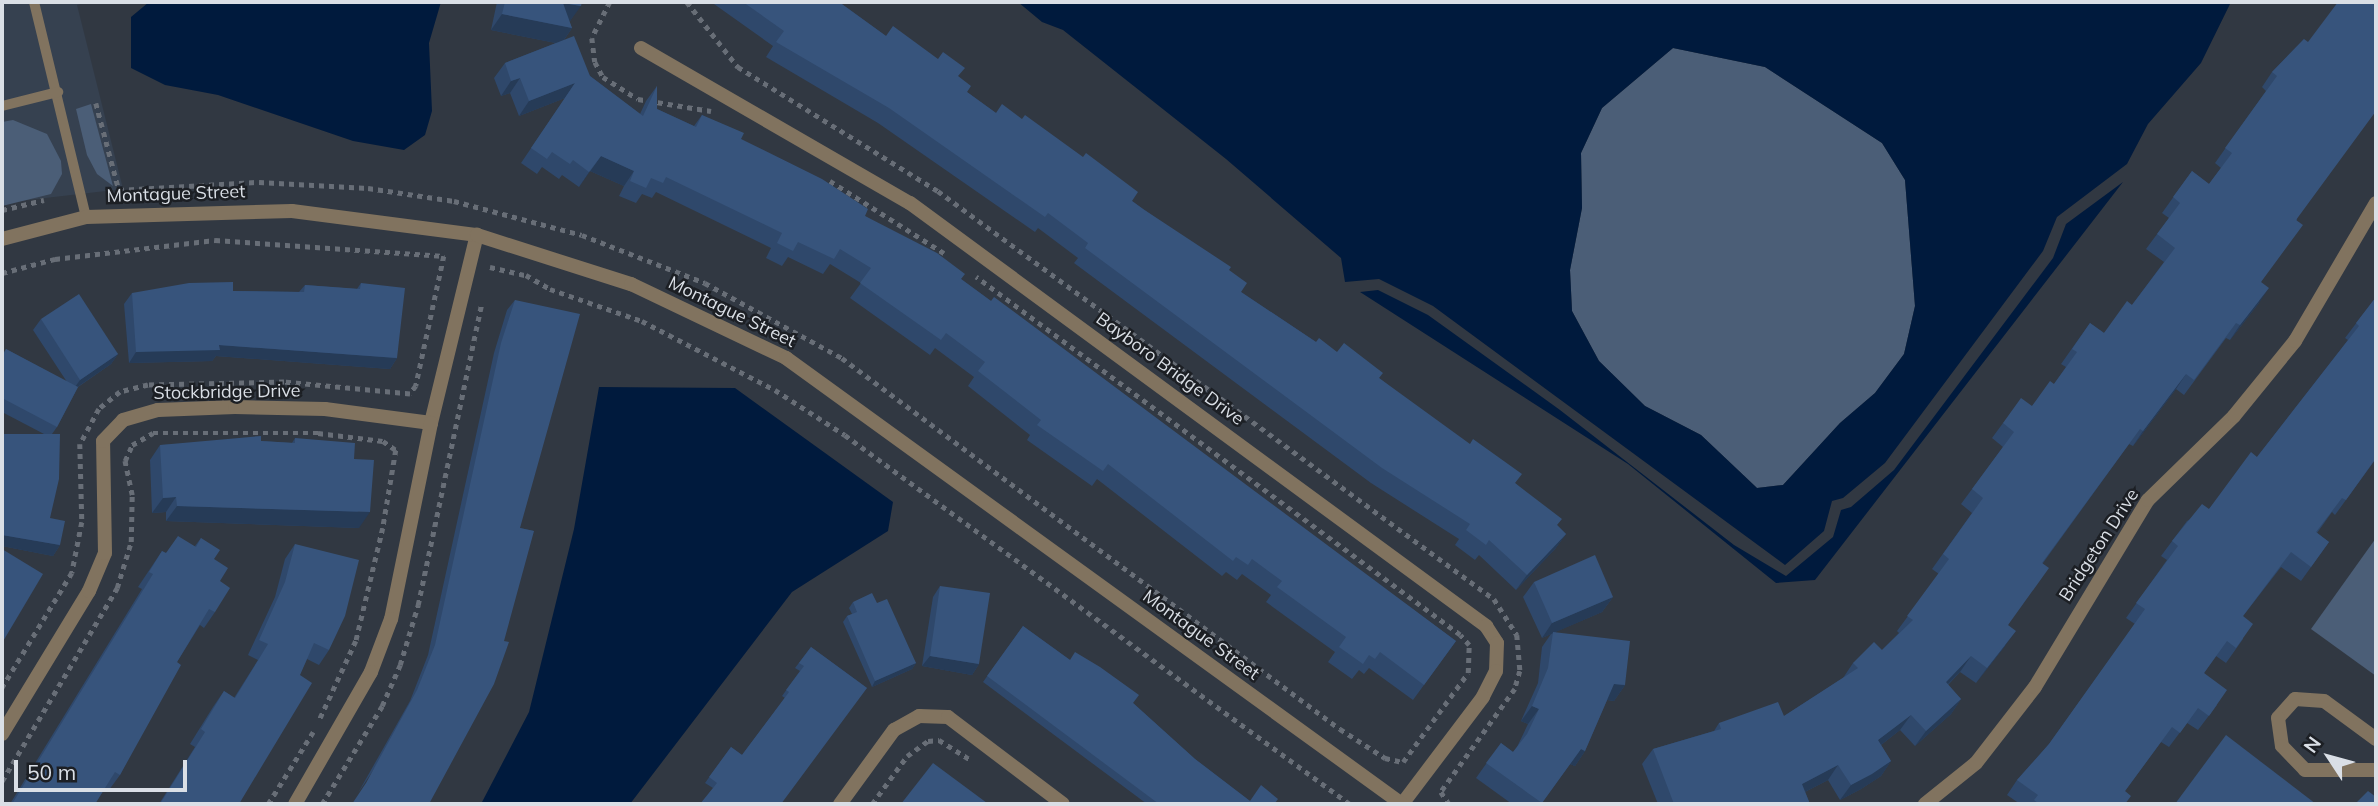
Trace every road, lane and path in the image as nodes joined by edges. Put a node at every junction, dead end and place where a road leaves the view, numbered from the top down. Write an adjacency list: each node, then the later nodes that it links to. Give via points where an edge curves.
1 (34, 2): 4 (lane)
2 (610, 2): 7 (path, via 592,38 595,62 603,77 638,99)
3 (641, 48): 34 (street, Bayboro Bridge Drive, via 911,203 1486,626 1497,643 1496,671 1483,697)
4 (58, 92): 6 (lane); 12 (lane)
5 (96, 103): 16 (path, via 119,190 259,182 368,188 454,201 582,235 705,283 842,358 1340,729 1385,758 1403,762 1468,673 1470,652 1461,635)
6 (2, 106)
7 (714, 112)
8 (825, 177): 15 (path)
9 (44, 200): 11 (path)
10 (2376, 203): 35 (street, Bridgeton Drive, via 2295,341 2234,416 2148,500 2035,687 1976,763)
11 (2, 210)
12 (86, 217): 13 (street, Montague Street, via 292,211); 14 (street, Montague Street)
13 (477, 235): 20 (street); 34 (street, Montague Street, via 631,284 786,358)
14 (2, 239)
15 (948, 256)
16 (968, 271)
17 (2, 273): 21 (path, via 54,259 215,240 444,257 416,386 410,394 284,382 148,385 120,392 99,409 80,444 82,522 72,573)
18 (488, 276): 33 (path, via 491,264 642,321 775,390 845,435)
19 (482, 300): 29 (path, via 418,605 400,666 382,706)
20 (431, 423): 22 (street, Stockbridge Drive, via 325,410 235,407 158,410 122,420 103,441 105,553 89,591); 28 (street, via 391,620 355,704)
21 (2, 688)
22 (2, 734)
23 (2376, 739): 25 (street, via 2324,701 2295,699 2278,718 2282,746 2305,769)
24 (974, 762): 31 (path, via 939,740 928,741 908,757)
25 (2376, 770)
26 (2, 781): 27 (path, via 117,589 131,542 132,495 125,461 132,445 153,433 290,431 383,441 392,445 396,460 356,640 316,726)
27 (268, 804)
28 (295, 804)
29 (322, 804)
30 (840, 804): 32 (street, via 894,730 919,716 948,717)
31 (872, 804)
32 (1063, 804)
33 (1350, 804)
34 (1402, 804)
35 (1925, 804)

